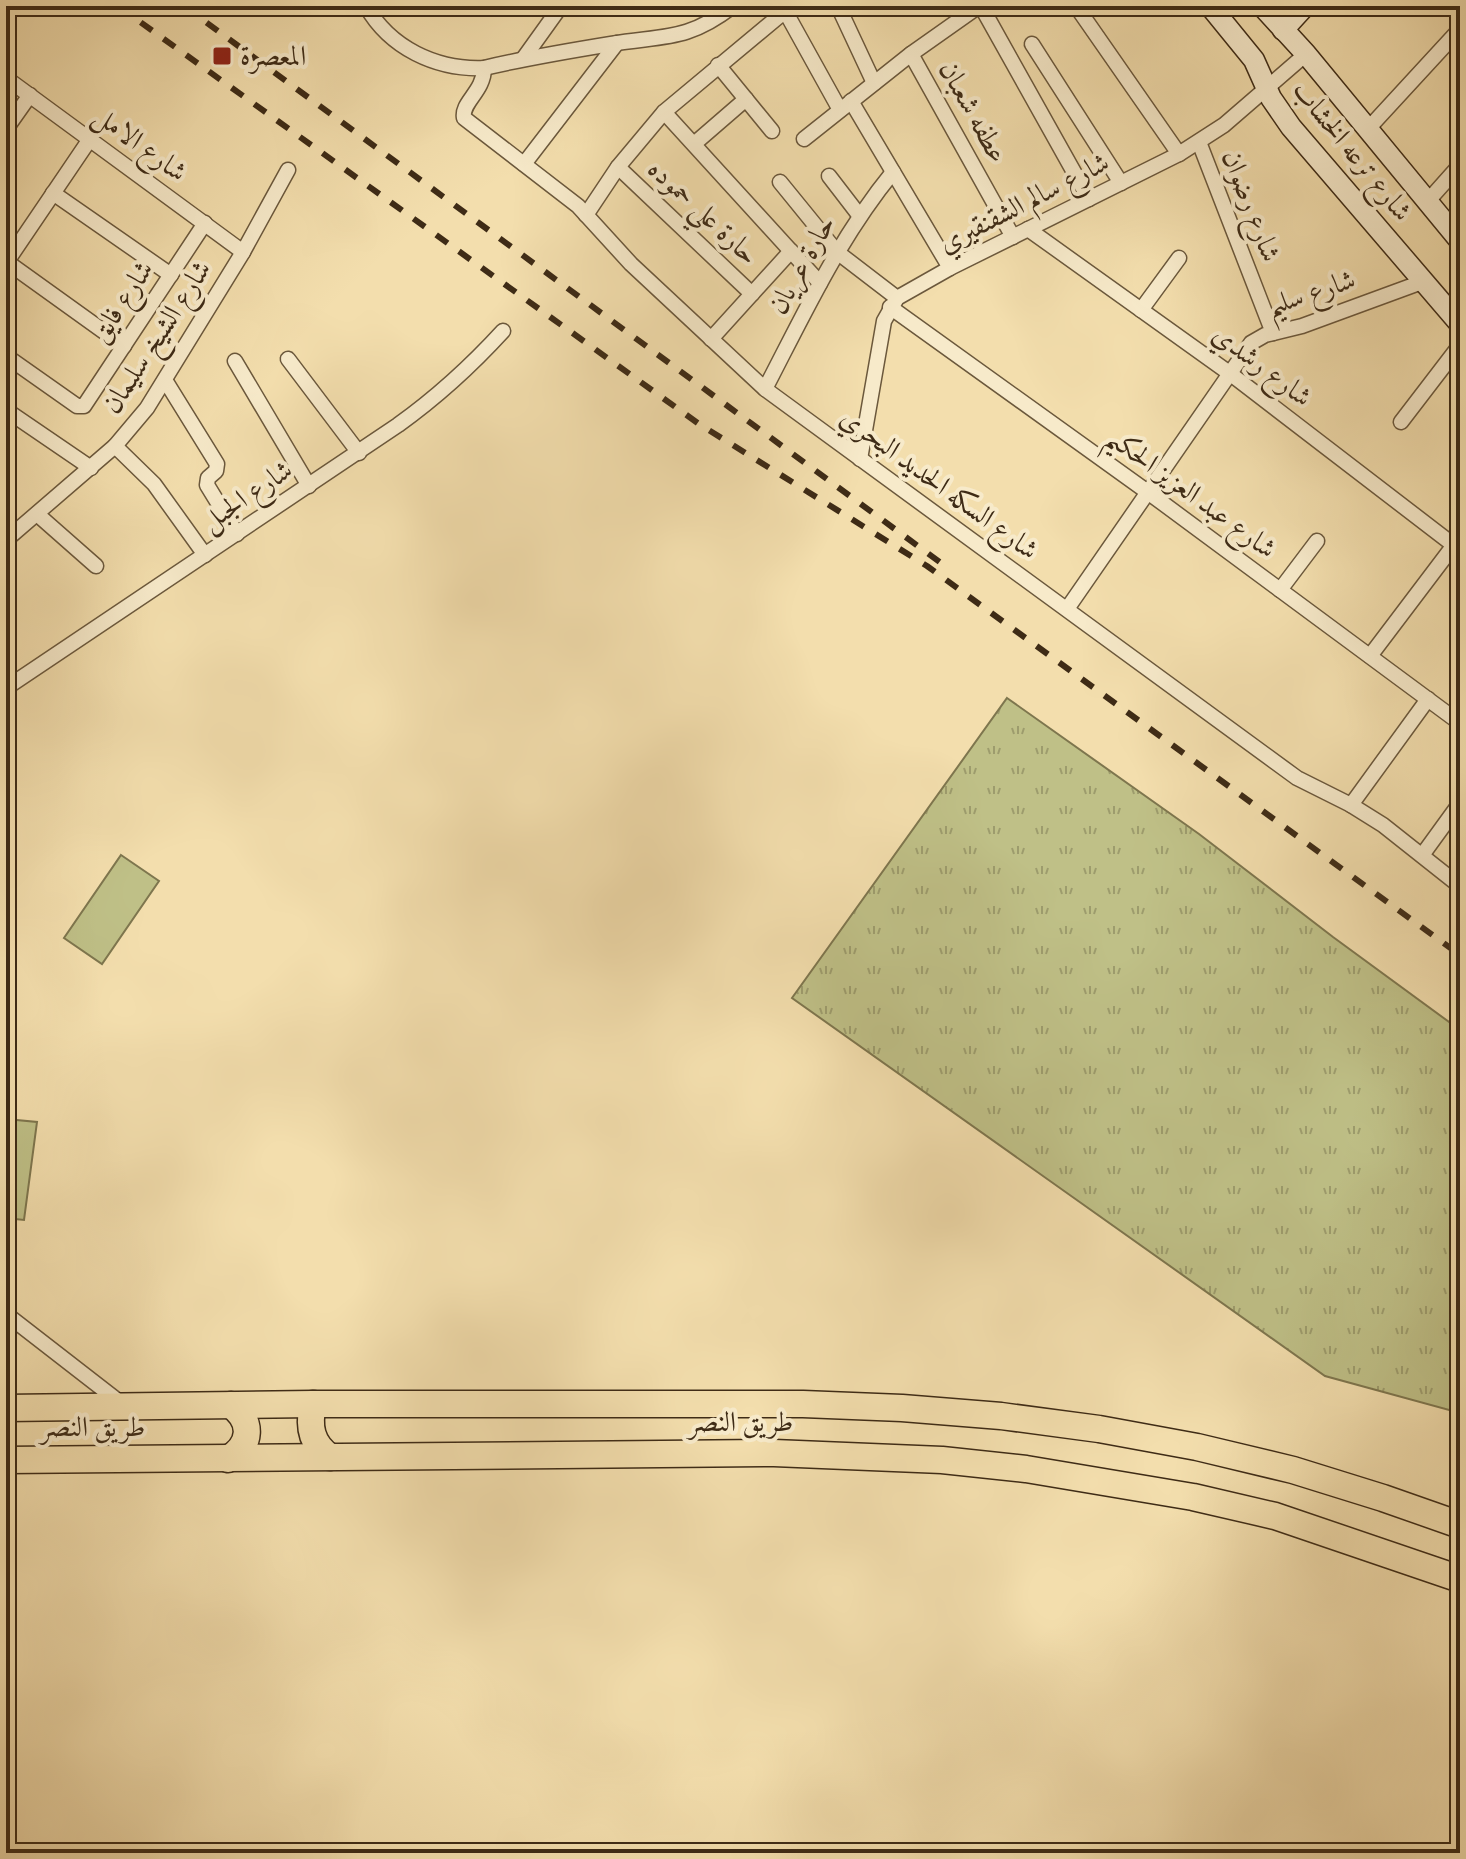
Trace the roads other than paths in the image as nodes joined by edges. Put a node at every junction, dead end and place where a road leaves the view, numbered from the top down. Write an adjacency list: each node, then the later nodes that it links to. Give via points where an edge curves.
1 (366, 6): 21 (street, via 386,32 421,57 451,67)
2 (733, 6): 15 (street, via 690,31)
3 (838, 6): 23 (street)
4 (951, 6): 12 (street)
5 (980, 6): 12 (street); 46 (street)
6 (1076, 6): 36 (street)
7 (1210, 6): 24 (street, شارع ترعه الخشاب, via 1254,60)
8 (1262, 6): 14 (street, شارع ترعه الخشاب)
9 (1305, 6): 14 (street)
10 (558, 7): 19 (street)
11 (780, 9): 20 (street); 27 (street)
12 (959, 20): 17 (street)
13 (1460, 29): 30 (street)
14 (1283, 30): 18 (street, شارع ترعه الخشاب)
15 (617, 43): 19 (street); 37 (street)
16 (1032, 44): 44 (street)
17 (911, 54): 23 (street); 52 (street, عطفه شعبان)
18 (1306, 54): 24 (street, شارع سالم الشقنقيري); 30 (street, شارع ترعه الخشاب)
19 (523, 59): 21 (street)
20 (718, 65): 26 (street); 28 (street)
21 (484, 68): 37 (street, شارع السكه الحديد البحري, via 482,84 463,116)
22 (6, 78): 25 (street, شارع الامل)
23 (874, 83): 27 (street)
24 (1267, 89): 34 (street, شارع سالم الشقنقيري); 61 (street, شارع ترعه الخشاب, via 1291,127)
25 (30, 95): 29 (street); 32 (street, شارع الامل)
26 (746, 99): 31 (street); 35 (street)
27 (846, 105): 33 (street); 41 (street)
28 (664, 112): 35 (street); 39 (street)
29 (6, 129)
30 (1367, 130): 47 (street, شارع ترعه الخشاب)
31 (772, 131)
32 (90, 139): 45 (street); 50 (street, شارع الامل)
33 (804, 139)
34 (1199, 142): 36 (street, شارع سالم الشقنقيري); 68 (street, شارع رضوان)
35 (694, 144): 54 (street)
36 (1179, 154): 44 (street, شارع سالم الشقنقيري)
37 (524, 164): 48 (street, شارع السكه الحديد البحري)
38 (1460, 165): 47 (street)
39 (618, 167): 48 (street); 63 (street, حارة علي حموده)
40 (288, 170): 55 (street, شارع الشيخ سليمان)
41 (893, 172): 49 (street, حارة عريان); 59 (street)
42 (829, 176): 49 (street)
43 (780, 182): 56 (street, شارع عبد العزيز الحكيم)
44 (1121, 183): 46 (street, شارع سالم الشقنقيري)
45 (53, 193): 58 (street); 60 (street)
46 (1089, 199): 51 (street, شارع سالم الشقنقيري)
47 (1427, 202): 53 (street, شارع ترعه الخشاب)
48 (586, 215): 69 (street, شارع السكه الحديد البحري)
49 (859, 215): 56 (street, حارة عريان)
50 (205, 223): 55 (street, شارع الامل); 60 (street, شارع فايق)
51 (1028, 229): 52 (street, شارع سالم الشقنقيري); 65 (street, شارع رشدي)
52 (1013, 237): 59 (street, شارع سالم الشقنقيري)
53 (1460, 241)
54 (791, 251): 62 (street); 63 (street)
55 (243, 252): 76 (street, شارع الشيخ سليمان)
56 (837, 252): 62 (street, حارة عريان); 64 (street, شارع عبد العزيز الحكيم)
57 (1179, 258): 65 (street)
58 (6, 263): 71 (street)
59 (950, 268): 64 (street, شارع سالم الشقنقيري)
60 (171, 275): 71 (street, شارع فايق)
61 (1422, 282): 66 (street, شارع ترعه الخشاب); 68 (street, شارع سليم)
62 (820, 283): 77 (street, حارة عريان)
63 (752, 294): 69 (street)
64 (894, 303): 82 (street, via 884,321); 85 (street, شارع عبد العزيز الحكيم)
65 (1141, 310): 75 (street, شارع رشدي)
66 (1460, 324)
67 (503, 331): 81 (street, شارع الجبل, via 436,397)
68 (1273, 333): 75 (street, شارع سليم, via 1251,343)
69 (711, 339): 77 (street, شارع السكه الحديد البحري)
70 (1460, 345): 79 (street)
71 (124, 346): 72 (street, شارع فايق, via 80,407)
72 (6, 356)
73 (288, 359): 81 (street)
74 (235, 361): 84 (street)
75 (1232, 375): 85 (street, شارع سليم); 90 (street, شارع رشدي)
76 (165, 380): 80 (street, شارع الشيخ سليمان); 87 (street, via 215,461 216,471 207,485)
77 (765, 389): 82 (street, شارع السكه الحديد البحري)
78 (6, 410): 83 (street)
79 (1401, 422)
80 (115, 446): 83 (street, شارع الشيخ سليمان); 91 (street, via 154,484)
81 (359, 453): 84 (street, شارع الجبل)
82 (860, 459): 94 (street, شارع السكه الحديد البحري)
83 (91, 468): 86 (street, شارع الشيخ سليمان)
84 (309, 486): 87 (street, شارع الجبل)
85 (1149, 493): 93 (street, شارع عبد العزيز الحكيم); 94 (street, شارع سليم)
86 (37, 514): 88 (street, شارع الشيخ سليمان); 92 (street)
87 (237, 534): 91 (street, شارع الجبل)
88 (6, 540)
89 (1317, 541): 93 (street)
90 (1457, 548): 95 (street)
91 (205, 555): 96 (street, شارع الجبل)
92 (96, 566)
93 (1280, 590): 95 (street, شارع عبد العزيز الحكيم)
94 (1067, 609): 100 (street, شارع السكه الحديد البحري, via 1297,778)
95 (1370, 656): 97 (street, شارع عبد العزيز الحكيم)
96 (6, 688)
97 (1428, 699): 98 (street, شارع عبد العزيز الحكيم); 100 (street)
98 (1460, 723)
99 (1460, 803): 101 (street)
100 (1351, 805): 101 (street, شارع السكه الحديد البحري)
101 (1423, 854): 102 (street, شارع السكه الحديد البحري)
102 (1460, 886)
103 (6, 1314): 106 (street)
104 (313, 1404): 105 (highway, طريق النصر); 108 (highway, via 311,1433); 111 (highway, طريق النصر, via 803,1404 1001,1416 1099,1429 1293,1470)
105 (231, 1405): 106 (highway, طريق النصر); 109 (highway, via 246,1420 248,1432 239,1453)
106 (125, 1407): 107 (highway, طريق النصر)
107 (6, 1408)
108 (330, 1457): 109 (highway, طريق النصر); 112 (highway, طريق النصر, via 774,1453 1026,1469 1275,1516)
109 (228, 1459): 110 (highway, طريق النصر)
110 (6, 1460)
111 (1460, 1525)
112 (1460, 1579)

